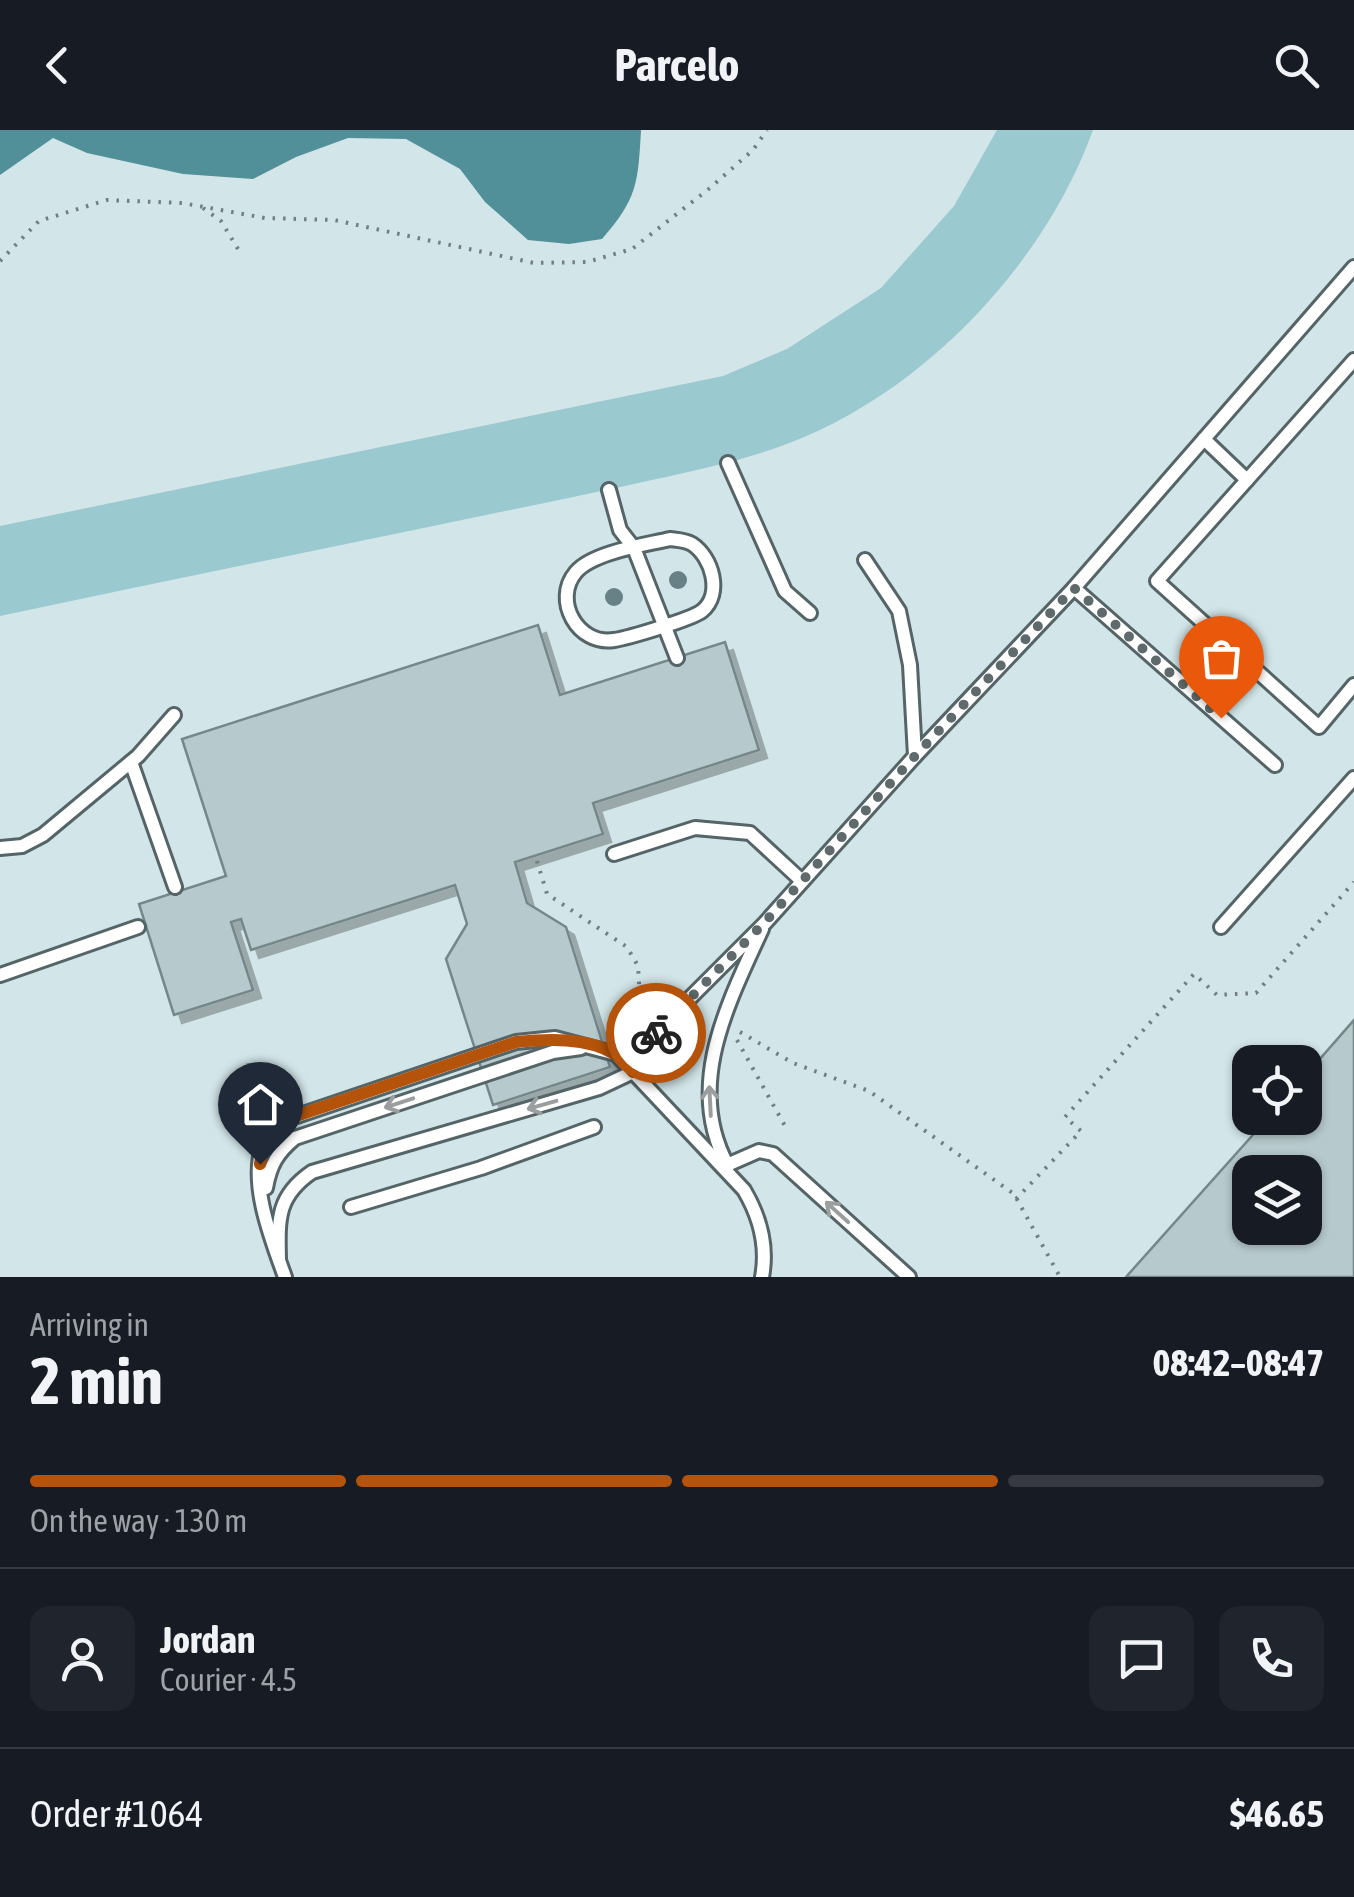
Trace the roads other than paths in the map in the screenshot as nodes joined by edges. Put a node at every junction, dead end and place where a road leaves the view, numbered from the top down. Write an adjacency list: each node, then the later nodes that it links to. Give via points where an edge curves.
1 (1354, 268): 3 (lane)
2 (1354, 360): 5 (lane)
3 (1204, 438): 5 (lane); 9 (lane)
4 (728, 463): 10 (lane, via 785,591)
5 (1248, 480): 13 (lane, via 1157,581 1319,727)
6 (609, 490): 7 (lane, via 620,530)
7 (634, 548): 11 (lane); 11 (lane, via 688,542 702,552 712,576 714,592 702,611); 11 (lane, via 576,572 569,614 592,638 612,641)
8 (866, 560): 15 (lane, via 898,611 910,665)
9 (1074, 588): 15 (lane); 17 (lane)
10 (810, 613)
11 (664, 625): 12 (lane)
12 (677, 658)
13 (1354, 686)
14 (174, 714): 16 (lane)
15 (915, 756): 21 (lane)
16 (131, 762): 19 (lane, via 42,834 22,846); 22 (lane)
17 (1275, 766)
18 (1354, 778): 25 (lane)
19 (0, 848)
20 (614, 854): 21 (lane, via 695,828 750,834)
21 (802, 881): 23 (lane)
22 (175, 887)
23 (765, 922): 28 (lane, via 658,1030); 30 (lane, one-way to 23, via 711,1124 714,1046)
24 (138, 927): 26 (lane)
25 (1221, 927)
26 (0, 975)
27 (593, 1047): 28 (lane, via 616,1054); 33 (lane, one-way to 33, via 553,1052 295,1138 270,1166); 33 (lane, via 555,1038 516,1042 290,1118 264,1145)
28 (633, 1072): 31 (lane); 34 (lane, one-way to 34, via 599,1088 312,1172 283,1201)
29 (594, 1127): 32 (lane)
30 (728, 1166): 31 (lane); 37 (lane, one-way to 30, via 773,1154 759,1151)
31 (744, 1190): 36 (lane, via 763,1235)
32 (351, 1207)
33 (266, 1209): 34 (lane)
34 (278, 1258): 35 (lane)
35 (285, 1277)
36 (762, 1277)
37 (909, 1277)

